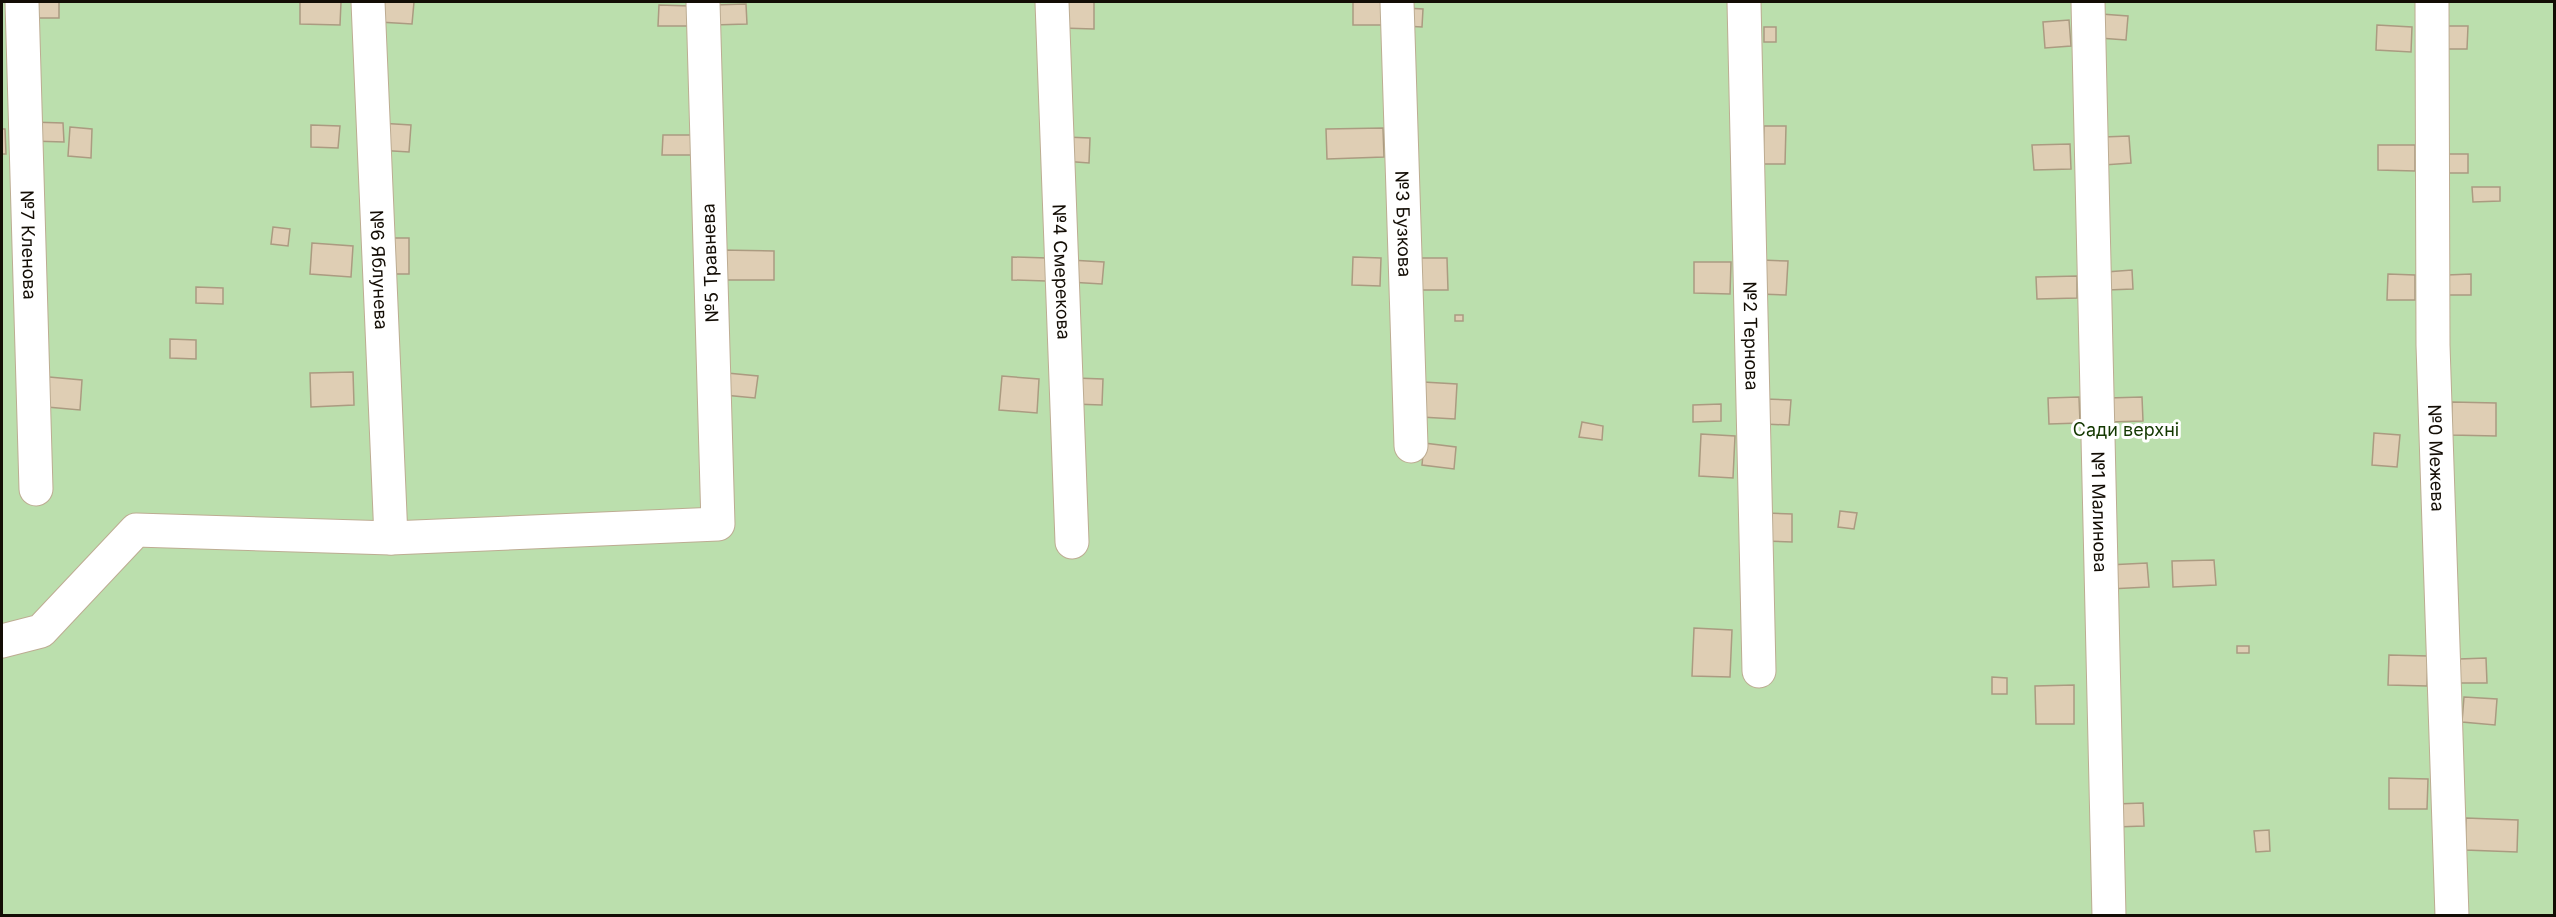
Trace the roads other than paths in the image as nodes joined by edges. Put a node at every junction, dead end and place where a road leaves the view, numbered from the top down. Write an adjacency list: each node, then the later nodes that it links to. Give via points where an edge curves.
1 (22, 2): 10 (lane, №7 Кленова)
2 (368, 2): 11 (lane, №6 Яблунева)
3 (703, 2): 11 (lane, №5 Травнева, via 718,524)
4 (1052, 2): 12 (lane, №4 Смерекова)
5 (1397, 2): 9 (lane, №3 Бузкова)
6 (1744, 2): 14 (lane, №2 Тернова)
7 (2088, 2): 15 (lane, №1 Малинова)
8 (2432, 2): 16 (lane, №0 Межева, via 2433,345)
9 (1411, 446)
10 (36, 489)
11 (391, 538): 13 (lane, via 136,530 41,631)
12 (1072, 543)
13 (2, 641)
14 (1759, 671)
15 (2109, 915)
16 (2452, 915)

